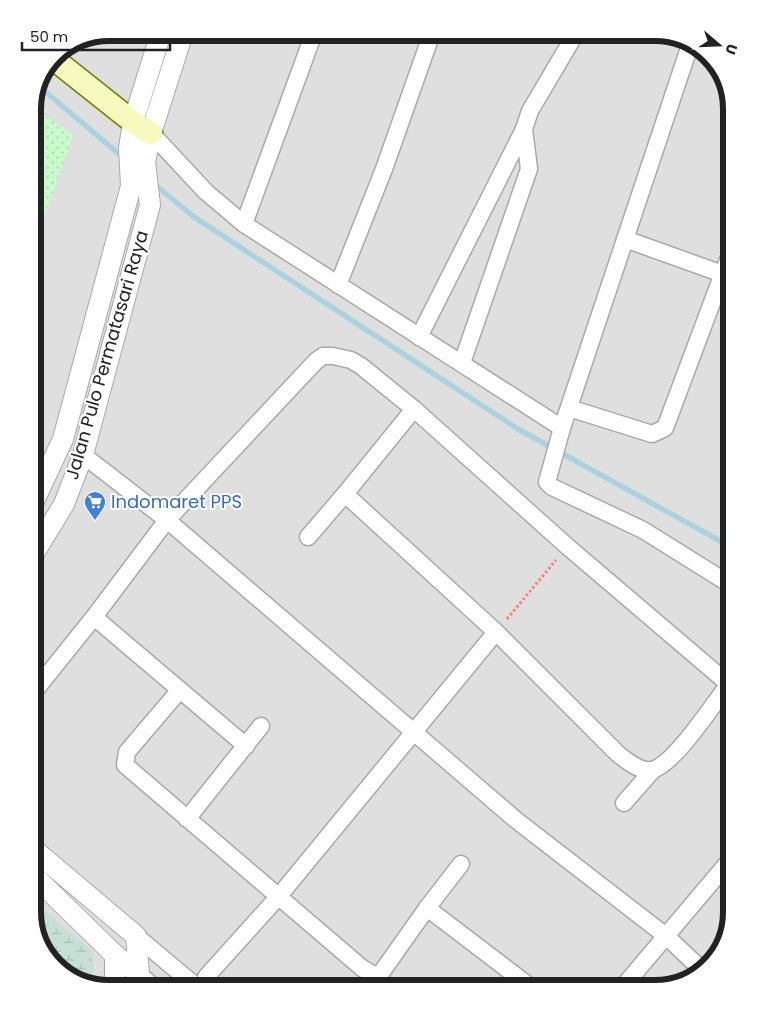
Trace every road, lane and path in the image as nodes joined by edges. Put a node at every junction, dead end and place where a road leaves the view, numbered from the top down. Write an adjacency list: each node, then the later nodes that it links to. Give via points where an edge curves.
1 (159, 41): 8 (street)
2 (179, 41): 8 (street)
3 (311, 41): 10 (street)
4 (429, 41): 13 (street)
5 (571, 41): 9 (street, via 530,112)
6 (689, 50): 11 (street)
7 (59, 63): 8 (main road)
8 (142, 127): 10 (street, via 200,187); 20 (street, Jalan Pulo Permatasari Raya, via 150,205); 21 (street, Jalan Pulo Permatasari Raya, via 129,148 131,186 63,439)
9 (524, 129): 15 (street); 16 (street, via 529,170)
10 (244, 224): 13 (street)
11 (625, 239): 12 (street); 17 (street)
12 (723, 273)
13 (338, 285): 15 (street)
14 (723, 287): 17 (street, via 665,428 652,434)
15 (419, 338): 16 (street)
16 (462, 363): 19 (street)
17 (569, 408): 19 (street)
18 (414, 409): 22 (street); 23 (street, via 351,360 333,356 319,358); 26 (street)
19 (559, 436): 27 (street, via 547,482 550,486 644,530)
20 (83, 455): 23 (street); 25 (street, Jalan Pulo Permatasari Raya, via 64,504)
21 (41, 486)
22 (345, 494): 24 (street); 29 (street)
23 (167, 520): 28 (street); 35 (street)
24 (308, 537)
25 (41, 542)
26 (568, 546): 29 (path); 30 (street)
27 (723, 579)
28 (94, 617): 31 (street); 32 (street)
29 (496, 632): 35 (street); 37 (street, via 618,754 641,768)
30 (723, 679)
31 (41, 682)
32 (179, 691): 36 (street); 39 (street, via 127,752 125,759 126,765)
33 (723, 694): 37 (street, via 674,755)
34 (261, 726): 36 (street)
35 (415, 731): 44 (street); 47 (street, via 516,820)
36 (246, 746): 39 (street)
37 (653, 770): 38 (street)
38 (624, 803)
39 (187, 819): 44 (street)
40 (41, 857): 46 (street)
41 (461, 864): 45 (street)
42 (723, 870): 47 (street)
43 (41, 884): 48 (street)
44 (279, 896): 45 (street, via 374,975 381,973 389,964); 54 (street)
45 (426, 908): 55 (street)
46 (136, 936): 52 (street); 53 (street)
47 (666, 936): 49 (street); 56 (street)
48 (115, 956): 50 (street); 51 (street)
49 (697, 965)
50 (114, 980)
51 (134, 980)
52 (135, 980)
53 (199, 980)
54 (204, 980)
55 (521, 980)
56 (629, 980)

